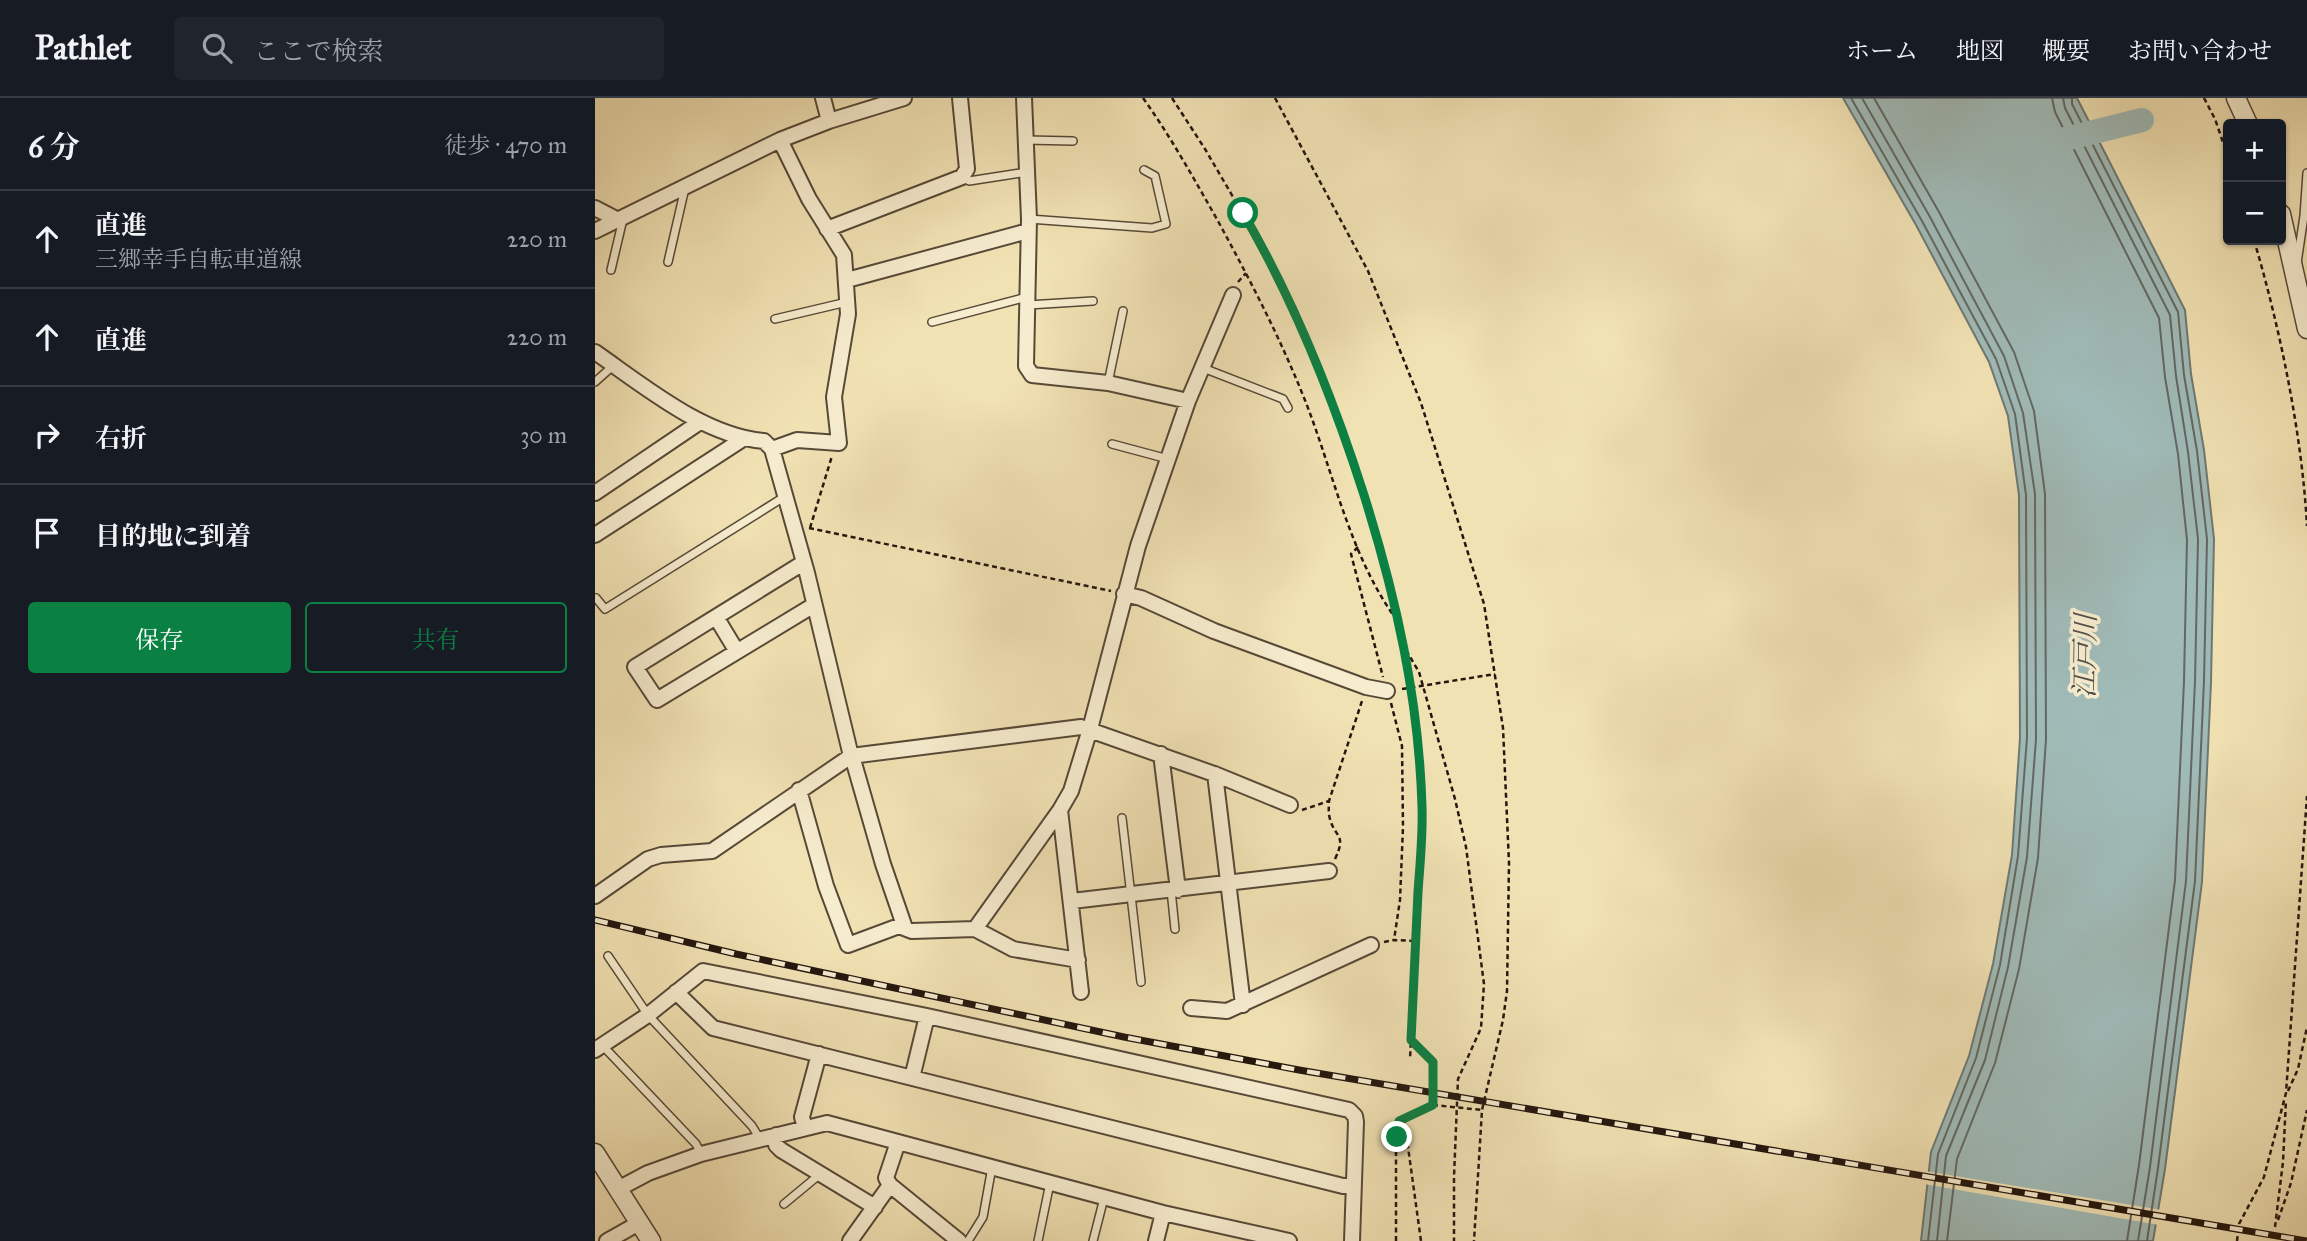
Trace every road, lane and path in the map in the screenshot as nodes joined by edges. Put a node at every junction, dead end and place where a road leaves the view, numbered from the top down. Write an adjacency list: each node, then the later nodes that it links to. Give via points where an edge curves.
1 (823, 98): 11 (street)
2 (904, 98): 11 (street)
3 (960, 98): 19 (street, via 967,169)
4 (1024, 98): 13 (street)
5 (1143, 98): 60 (path, via 1196,182 1282,343)
6 (1172, 98): 66 (path, via 1260,243 1293,308 1353,459)
7 (1275, 98): 69 (path, via 1369,271 1421,403 1484,604)
8 (2204, 98): 15 (path)
9 (2236, 98): 10 (street)
10 (2246, 119)
11 (829, 121): 12 (street)
12 (781, 139): 20 (street); 24 (street)
13 (1026, 140): 14 (lane); 17 (street)
14 (1073, 141)
15 (2223, 142)
16 (1144, 170): 23 (lane, via 1155,176 1167,224 1152,228)
17 (1028, 172): 19 (lane, via 969,181); 23 (street)
18 (2307, 173): 30 (lane)
19 (962, 177): 24 (street)
20 (685, 187): 22 (street); 28 (lane)
21 (595, 208): 22 (street)
22 (621, 219): 25 (street); 29 (lane)
23 (1029, 225): 31 (street); 33 (street)
24 (827, 229): 31 (street, via 844,255)
25 (595, 232)
26 (2286, 237): 30 (street)
27 (2256, 245): 57 (path, via 2297,439)
28 (668, 262)
29 (611, 270)
30 (2294, 271): 36 (street)
31 (847, 280): 35 (street)
32 (1233, 295): 43 (street)
33 (1027, 301): 34 (lane); 39 (lane); 45 (street, via 1026,366 1032,375)
34 (1093, 301)
35 (847, 302): 38 (lane); 50 (street, via 834,397)
36 (2304, 305): 40 (street)
37 (1123, 311): 45 (lane)
38 (775, 319)
39 (932, 322)
40 (2307, 329)
41 (595, 352): 42 (street)
42 (614, 365): 44 (lane); 48 (street)
43 (1203, 368): 46 (street); 47 (lane, via 1283,399)
44 (595, 382)
45 (1108, 383): 46 (street)
46 (1188, 401): 53 (street)
47 (1288, 408)
48 (700, 422): 49 (street); 54 (street)
49 (743, 439): 52 (street, via 764,441); 59 (street)
50 (836, 442): 52 (street, via 797,440); 58 (path)
51 (1112, 444): 53 (lane)
52 (772, 449): 55 (street)
53 (1169, 459): 62 (street)
54 (595, 493)
55 (784, 497): 56 (street); 63 (lane, via 605,609)
56 (792, 524): 58 (path); 61 (street)
57 (2307, 526)
58 (810, 528): 62 (path)
59 (595, 535)
60 (1358, 547): 66 (path, via 1386,606); 74 (path, via 1351,554)
61 (803, 563): 64 (street); 65 (street)
62 (1124, 594): 71 (street); 75 (street)
63 (597, 598)
64 (814, 604): 67 (street); 77 (street)
65 (716, 617): 67 (street); 67 (street, via 635,667 657,700)
66 (1401, 625): 68 (path)
67 (736, 650)
68 (1406, 650): 70 (path); 72 (path)
69 (1495, 674): 70 (path); 114 (path, via 1503,728 1509,863 1507,991)
70 (1423, 685): 72 (path); 113 (path, via 1466,847 1484,975 1481,1028 1458,1080)
71 (1366, 687): 74 (street); 81 (path)
72 (1412, 687): 73 (path); 94 (path, via 1422,808)
73 (1404, 688)
74 (1387, 691): 94 (path, via 1402,746 1400,901 1394,940)
75 (1090, 729): 76 (street); 77 (street); 83 (street, via 1071,791)
76 (1161, 754): 78 (street); 87 (street)
77 (851, 756): 79 (street); 91 (street)
78 (1215, 774): 82 (street); 86 (street)
79 (799, 790): 89 (street, via 712,851 648,859); 91 (street, via 825,886 848,944 899,926)
80 (2307, 796): 111 (path)
81 (1329, 801): 82 (path, via 1304,810); 85 (path, via 1328,816 1339,832 1340,848)
82 (1290, 805)
83 (1060, 810): 90 (street); 92 (street)
84 (1122, 818): 88 (lane)
85 (1329, 871): 86 (street)
86 (1229, 882): 87 (street); 101 (street)
87 (1175, 890): 88 (street); 93 (lane)
88 (1132, 895): 90 (street); 98 (lane)
89 (595, 896)
90 (1072, 901): 97 (street)
91 (905, 929): 92 (street)
92 (975, 929): 97 (street, via 1013,949)
93 (1175, 929)
94 (1416, 941): 106 (path)
95 (1371, 946): 101 (street)
96 (608, 956): 103 (lane)
97 (1078, 960): 100 (street)
98 (1141, 982)
99 (676, 992): 103 (street); 104 (street, via 703,971); 108 (street, via 713,1028)
100 (1081, 992)
101 (1243, 1005): 102 (street, via 1227,1012)
102 (1191, 1008)
103 (648, 1015): 107 (street); 119 (lane)
104 (927, 1016): 110 (street); 127 (street, via 1349,1111 1356,1122)
105 (2307, 1027): 111 (path, via 2298,1069)
106 (1411, 1040): 109 (path); 112 (path, via 1433,1062)
107 (599, 1047): 122 (lane)
108 (819, 1054): 110 (street); 117 (street, via 802,1118)
109 (1410, 1059)
110 (912, 1078): 127 (street)
111 (2286, 1093): 115 (path, via 2275,1227); 148 (path, via 2264,1177 2239,1224)
112 (1433, 1105): 113 (path); 116 (path)
113 (1457, 1107): 114 (path); 146 (path)
114 (1482, 1110): 147 (path)
115 (2307, 1111)
116 (1404, 1118): 144 (path, via 1399,1121 1397,1137); 145 (path)
117 (805, 1128): 118 (street); 120 (street, via 827,1123)
118 (776, 1135): 119 (street); 124 (street, via 781,1150)
119 (760, 1139): 122 (street)
120 (898, 1142): 123 (street); 126 (street, via 886,1178)
121 (595, 1153): 128 (street)
122 (701, 1154): 128 (street)
123 (992, 1167): 125 (street); 138 (lane, via 983,1217)
124 (818, 1175): 130 (lane); 131 (street)
125 (1050, 1182): 129 (street); 139 (lane)
126 (890, 1185): 131 (street); 137 (street)
127 (1354, 1186): 143 (street)
128 (618, 1189): 133 (street)
129 (1104, 1197): 132 (street); 140 (lane)
130 (784, 1204)
131 (875, 1208): 136 (street)
132 (1163, 1213): 141 (street); 142 (street)
133 (639, 1223): 134 (street); 135 (street)
134 (607, 1241)
135 (651, 1241)
136 (851, 1241)
137 (959, 1241)
138 (968, 1241)
139 (1038, 1241)
140 (1093, 1241)
141 (1156, 1241)
142 (1286, 1241)
143 (1352, 1241)
144 (1397, 1241)
145 (1421, 1241)
146 (1454, 1241)
147 (1474, 1241)
148 (2237, 1241)

